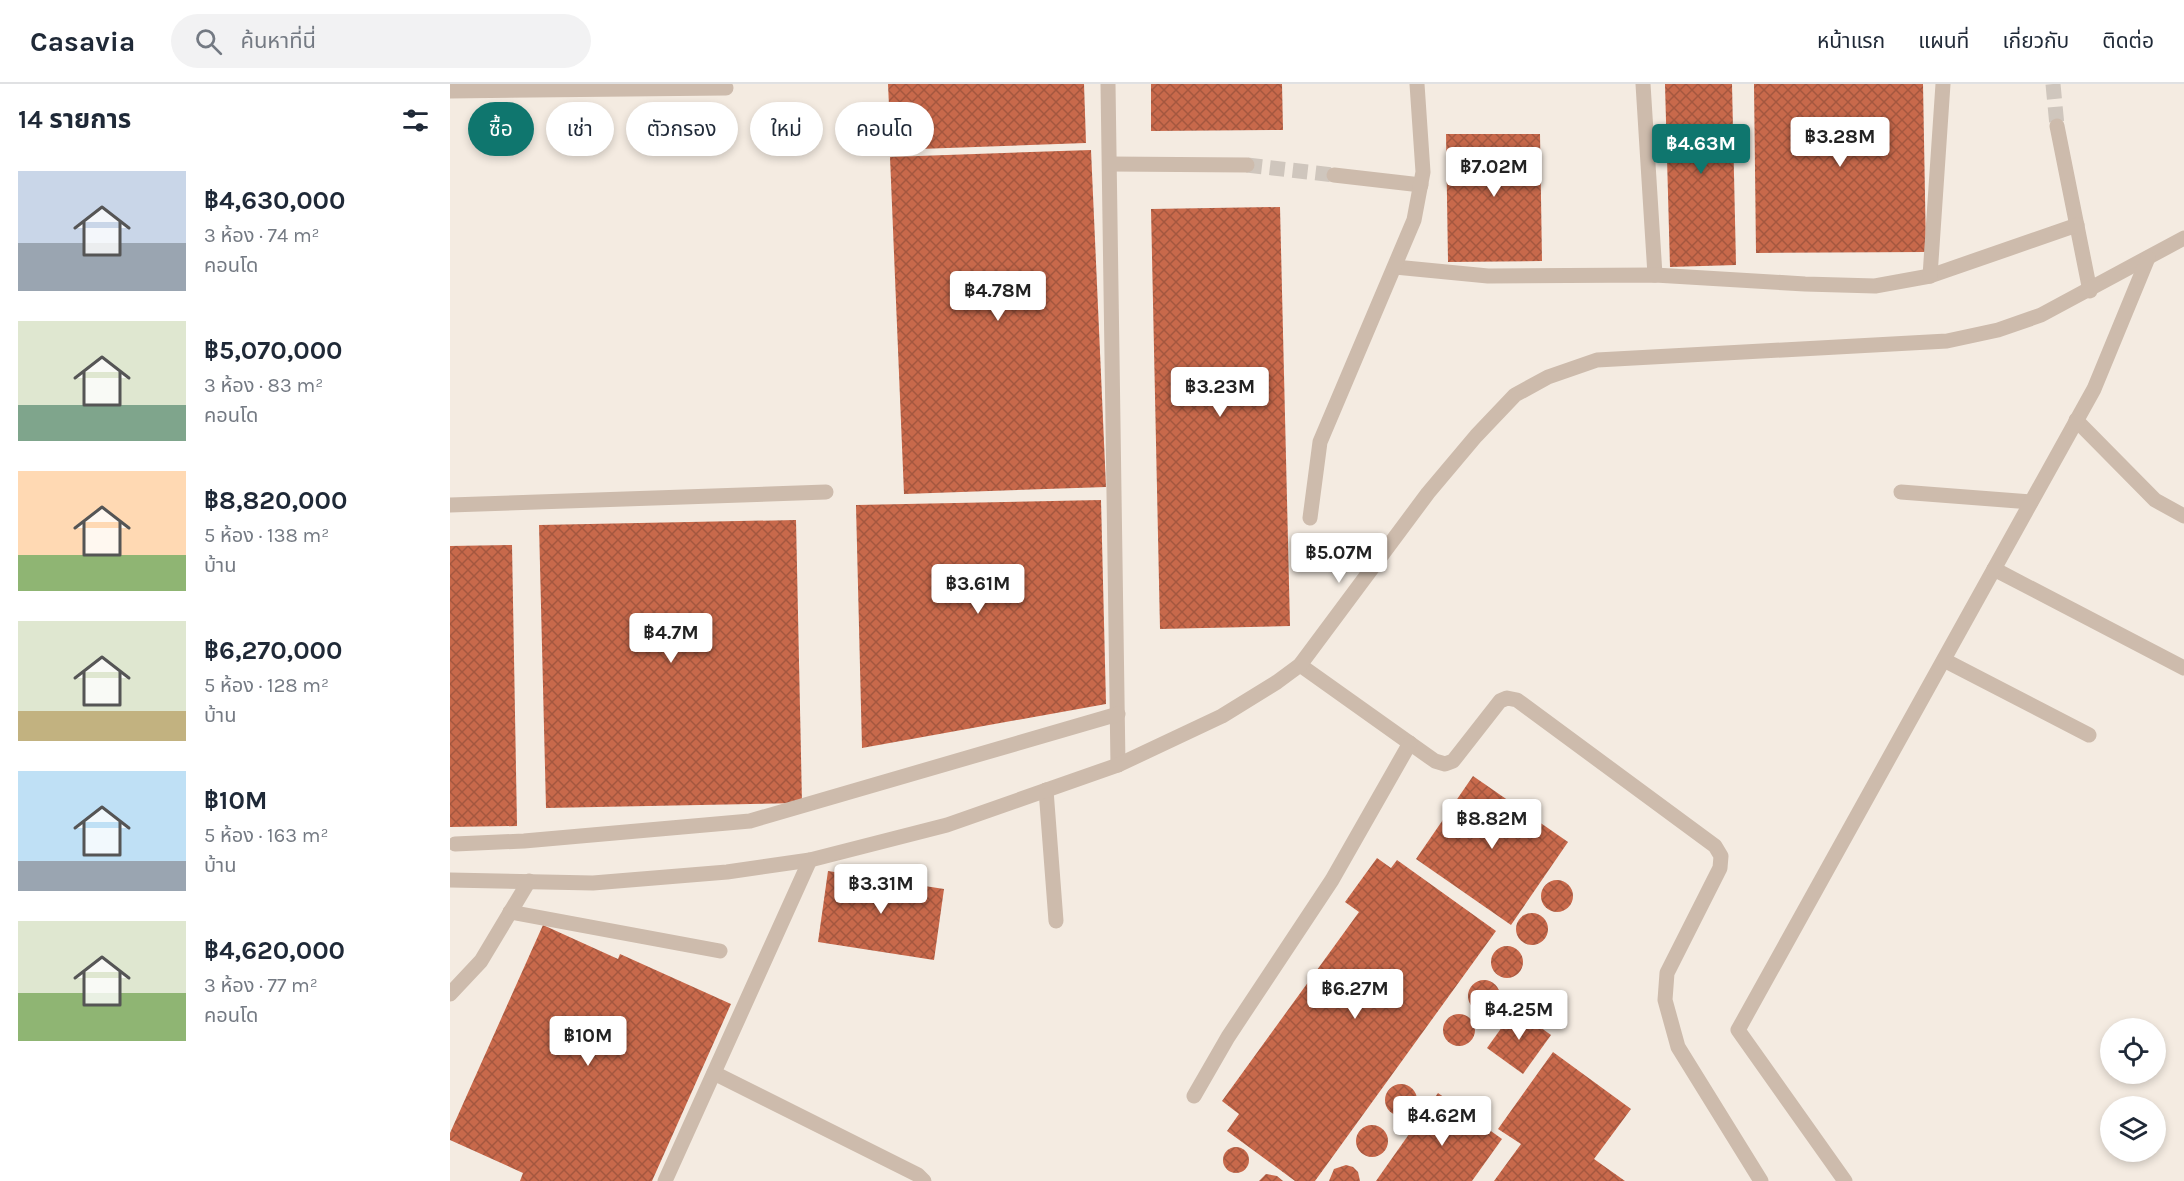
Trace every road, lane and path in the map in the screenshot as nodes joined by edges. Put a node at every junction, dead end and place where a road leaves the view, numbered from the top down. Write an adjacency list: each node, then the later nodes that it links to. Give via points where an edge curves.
1 (1108, 84): 8 (street)
2 (1417, 84): 11 (street, via 1423,172)
3 (1643, 84): 16 (street)
4 (1943, 84): 17 (street)
5 (726, 88): 6 (street)
6 (450, 91)
7 (2057, 126): 12 (street)
8 (1110, 164): 9 (street); 30 (street)
9 (1247, 165)
10 (1334, 175): 11 (street)
11 (1420, 185): 15 (street, via 1414,220)
12 (2077, 225): 17 (street); 18 (street)
13 (2184, 238): 14 (street)
14 (2148, 258): 18 (street); 19 (street, via 2094,389)
15 (1395, 267): 16 (street, via 1488,276); 25 (street, via 1320,442)
16 (1655, 275): 17 (street, via 1875,286)
17 (1930, 276)
18 (2090, 291): 28 (street, via 2041,315 1947,341 1597,360 1548,377 1515,395 1476,436 1428,493)
19 (2076, 420): 22 (street); 24 (street, via 2155,500)
20 (826, 492): 23 (street)
21 (1901, 492): 22 (street)
22 (2031, 502): 26 (street)
23 (450, 505)
24 (2184, 516)
25 (1310, 518)
26 (1994, 569): 27 (street); 29 (street)
27 (1944, 660): 31 (street); 48 (street, via 1738,1030)
28 (1300, 664): 32 (street); 33 (street, via 1222,716)
29 (2184, 669)
30 (1118, 714): 33 (street); 35 (street, via 750,821 524,841)
31 (2090, 735)
32 (1410, 743): 44 (street, via 1332,880 1228,1037); 47 (street, via 1435,761 1453,761 1500,701 1516,700 1715,846 1721,856 1720,868 1667,973 1665,1000 1678,1047)
33 (1118, 765): 34 (street)
34 (1046, 790): 36 (street, via 947,825); 40 (street)
35 (455, 843)
36 (810, 860): 38 (street, via 727,872 593,883); 43 (street)
37 (450, 880): 38 (street)
38 (529, 881): 39 (street)
39 (510, 912): 41 (street); 42 (street, via 481,961)
40 (1056, 921)
41 (720, 951)
42 (450, 994)
43 (714, 1073): 45 (street); 46 (street)
44 (1194, 1096)
45 (665, 1181)
46 (924, 1181)
47 (1761, 1181)
48 (1845, 1181)

